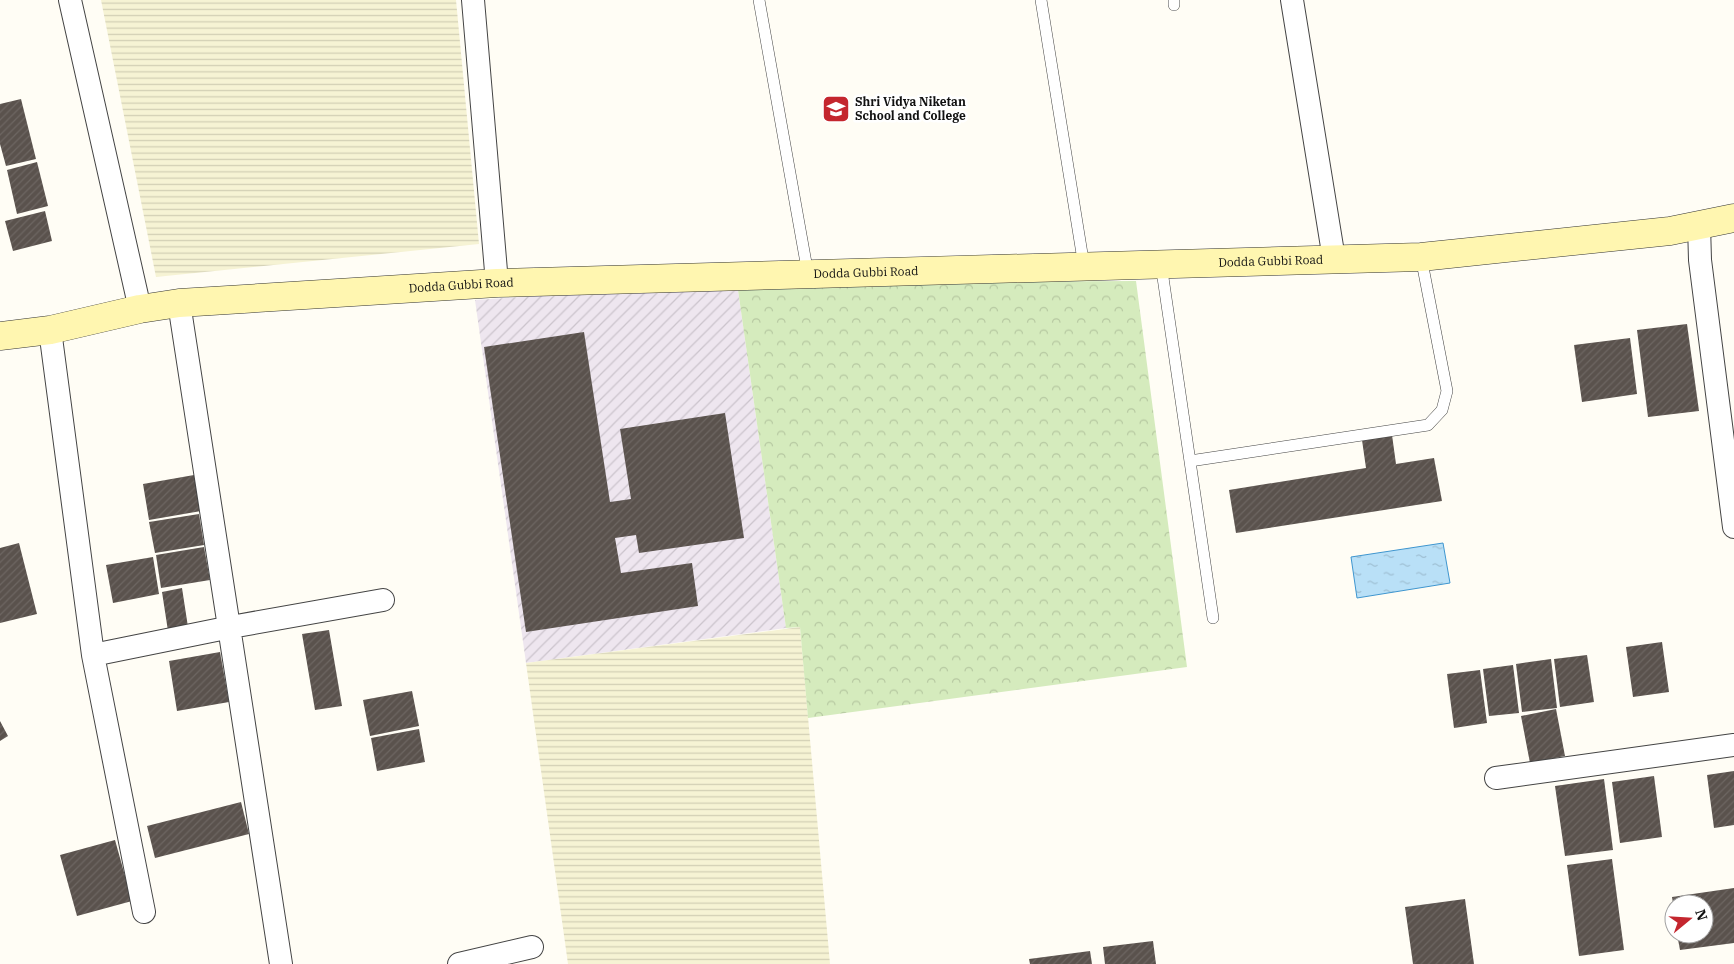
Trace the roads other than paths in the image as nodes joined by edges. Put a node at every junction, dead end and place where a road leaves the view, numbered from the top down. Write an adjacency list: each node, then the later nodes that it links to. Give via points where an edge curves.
1 (70, 0): 15 (street)
2 (473, 0): 13 (street)
3 (759, 0): 12 (lane)
4 (1042, 0): 11 (lane)
5 (1292, 0): 9 (street)
6 (1734, 218): 7 (main road, Dodda Gubbi Road)
7 (1700, 225): 8 (main road, Dodda Gubbi Road, via 1670,231); 19 (street, via 1700,260)
8 (1421, 256): 9 (main road, Dodda Gubbi Road); 18 (lane, via 1447,391 1442,410 1428,425)
9 (1334, 259): 10 (main road, Dodda Gubbi Road)
10 (1161, 264): 11 (main road, Dodda Gubbi Road); 18 (lane)
11 (1084, 266): 12 (main road, Dodda Gubbi Road)
12 (808, 274): 13 (main road, Dodda Gubbi Road)
13 (497, 283): 14 (main road, Dodda Gubbi Road)
14 (180, 303): 15 (main road, Dodda Gubbi Road); 22 (street)
15 (140, 309): 16 (main road, Dodda Gubbi Road)
16 (50, 330): 17 (main road, Dodda Gubbi Road); 23 (street)
17 (0, 336)
18 (1190, 461): 21 (lane)
19 (1734, 527)
20 (382, 600): 22 (street)
21 (1214, 618)
22 (231, 626): 23 (street); 28 (street)
23 (93, 655): 26 (street)
24 (1734, 745): 25 (street)
25 (1496, 778)
26 (144, 912)
27 (532, 947): 29 (street)
28 (281, 964)
29 (458, 964)

